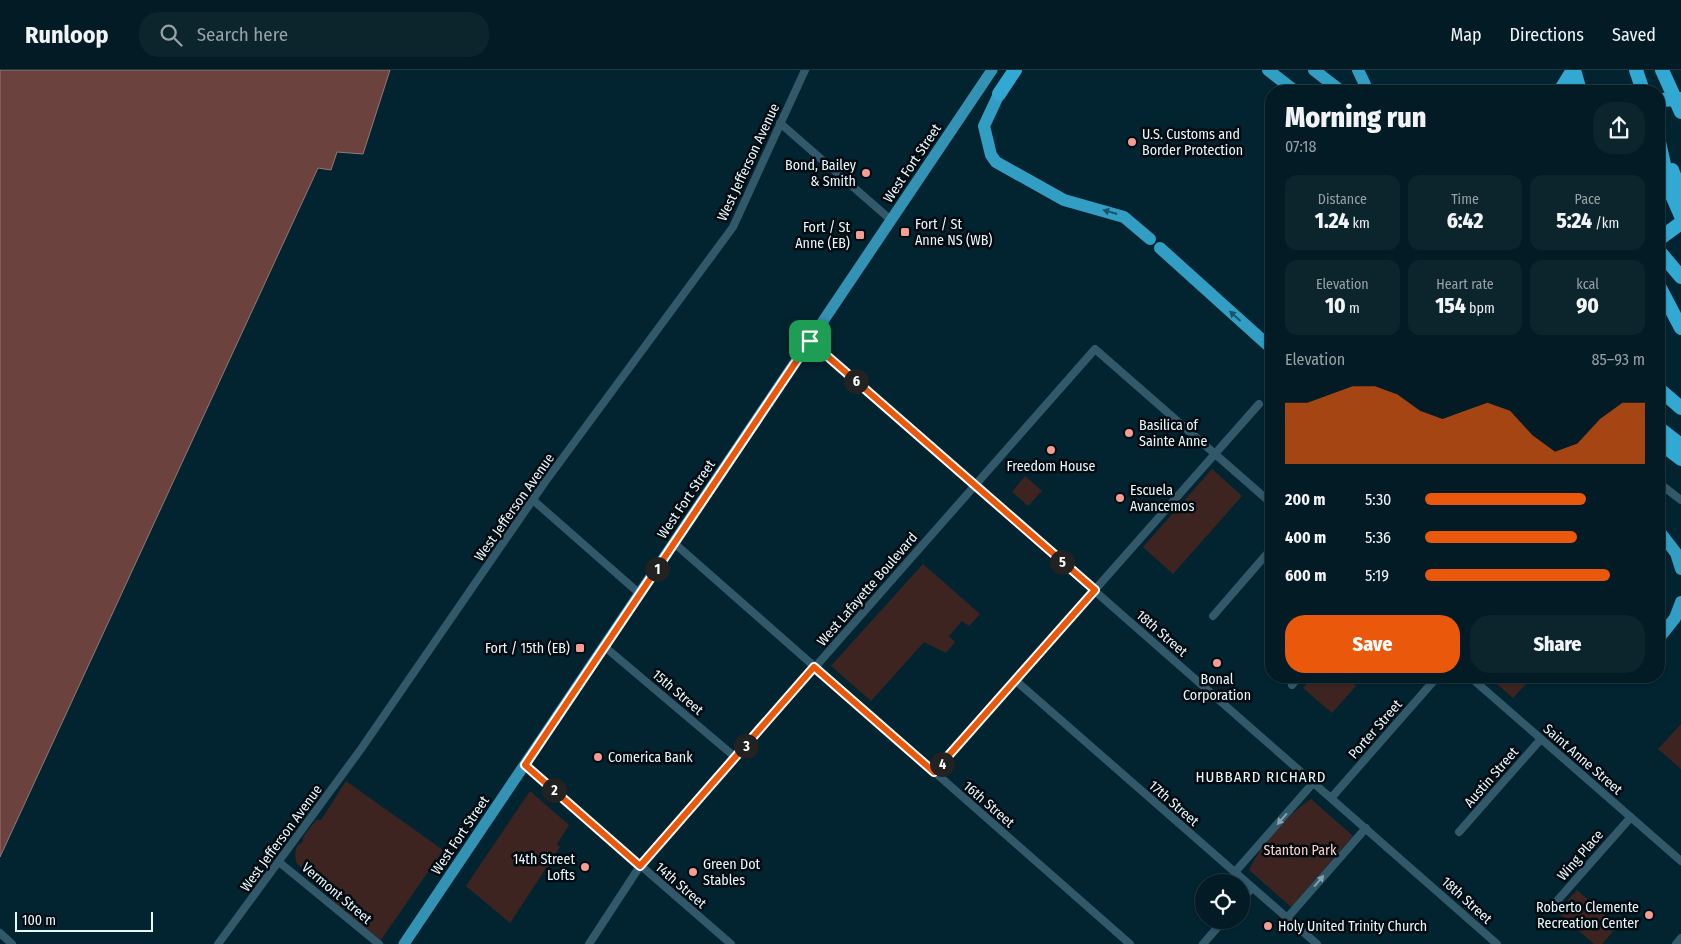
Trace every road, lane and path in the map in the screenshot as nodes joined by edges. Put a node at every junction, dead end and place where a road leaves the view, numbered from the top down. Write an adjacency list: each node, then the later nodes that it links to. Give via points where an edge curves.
1 (805, 70): 20 (street, West Jefferson Avenue)
2 (992, 70): 25 (main road, West Fort Street)
3 (1015, 70): 16 (highway)
4 (1268, 70): 10 (highway)
5 (1314, 70): 11 (highway)
6 (1358, 70): 12 (highway)
7 (1573, 70): 13 (highway); 14 (highway)
8 (1636, 70): 15 (highway)
9 (1662, 70): 19 (highway)
10 (1287, 85)
11 (1333, 85)
12 (1365, 85)
13 (1564, 85)
14 (1578, 85)
15 (1641, 85)
16 (999, 94): 28 (highway, one-way to 16, via 1124,217 1064,200 996,162 991,155 984,126)
17 (1681, 99): 18 (highway, bridge)
18 (1665, 100)
19 (1681, 112)
20 (780, 123): 25 (street); 47 (street, West Jefferson Avenue, via 733,226)
21 (1665, 152): 23 (highway)
22 (1665, 169): 24 (highway)
23 (1681, 192)
24 (1681, 216)
25 (891, 220): 34 (main road, West Fort Street)
26 (1681, 223): 27 (highway)
27 (1665, 235)
28 (1150, 239)
29 (1160, 248): 35 (highway, one-way to 29)
30 (1665, 258): 31 (highway)
31 (1681, 277)
32 (1665, 297): 33 (highway)
33 (1681, 328)
34 (810, 341): 44 (street, 18th Street); 50 (main road, West Fort Street)
35 (1265, 343)
36 (1665, 395): 38 (highway)
37 (1259, 404): 43 (street)
38 (1681, 408)
39 (1665, 435): 42 (highway)
40 (1665, 445): 42 (highway)
41 (1665, 449): 42 (highway)
42 (1680, 453)
43 (1215, 454): 44 (street, West Lafayette Boulevard, via 1095,349); 46 (street); 53 (street)
44 (974, 485): 53 (street, 18th Street); 59 (street, West Lafayette Boulevard)
45 (1665, 488): 48 (street)
46 (1265, 498)
47 (533, 500): 54 (street); 73 (street, West Jefferson Avenue)
48 (1681, 500)
49 (1665, 539): 52 (highway, via 1676,553)
50 (674, 543): 54 (main road, West Fort Street); 59 (street, 16th Street)
51 (1265, 556): 56 (street)
52 (1681, 569)
53 (1095, 590): 60 (street); 67 (street, 18th Street)
54 (640, 594): 58 (main road, West Fort Street)
55 (1681, 602): 57 (highway, via 1675,618)
56 (1213, 616)
57 (1665, 630)
58 (604, 647): 64 (street, 15th Street); 65 (main road, West Fort Street)
59 (814, 667): 64 (street, West Lafayette Boulevard); 66 (street, 16th Street)
60 (1015, 680): 66 (street); 75 (street, 17th Street)
61 (1432, 683): 68 (street, Porter Street)
62 (1478, 683): 63 (street, Saint Anne Street)
63 (1541, 739): 69 (street, Saint Anne Street); 71 (street, Austin Street)
64 (735, 757): 74 (street, West Lafayette Boulevard)
65 (525, 765): 74 (street, 14th Street); 85 (main road, West Fort Street)
66 (934, 772): 88 (street, 16th Street)
67 (1314, 782): 68 (street, 18th Street); 75 (street, one-way to 75)
68 (1332, 798): 70 (street, 18th Street)
69 (1630, 817): 72 (street, Saint Anne Street); 77 (street, Wing Place)
70 (1366, 828): 78 (street, one-way to 70); 91 (street, 18th Street)
71 (1460, 832)
72 (1681, 861)
73 (279, 862): 83 (street, West Jefferson Avenue); 84 (street, Vermont Street)
74 (640, 866): 86 (street, West Lafayette Boulevard); 87 (street, 14th Street)
75 (1235, 872): 76 (street, 17th Street)
76 (1252, 888): 78 (street, 17th Street)
77 (1549, 910)
78 (1287, 918): 90 (street, 17th Street)
79 (1216, 929): 89 (street)
80 (0, 933): 82 (street)
81 (1681, 938): 92 (street)
82 (12, 944)
83 (218, 944)
84 (379, 944)
85 (404, 944)
86 (589, 944)
87 (731, 944)
88 (1130, 944)
89 (1203, 944)
90 (1317, 944)
91 (1497, 944)
92 (1676, 944)

